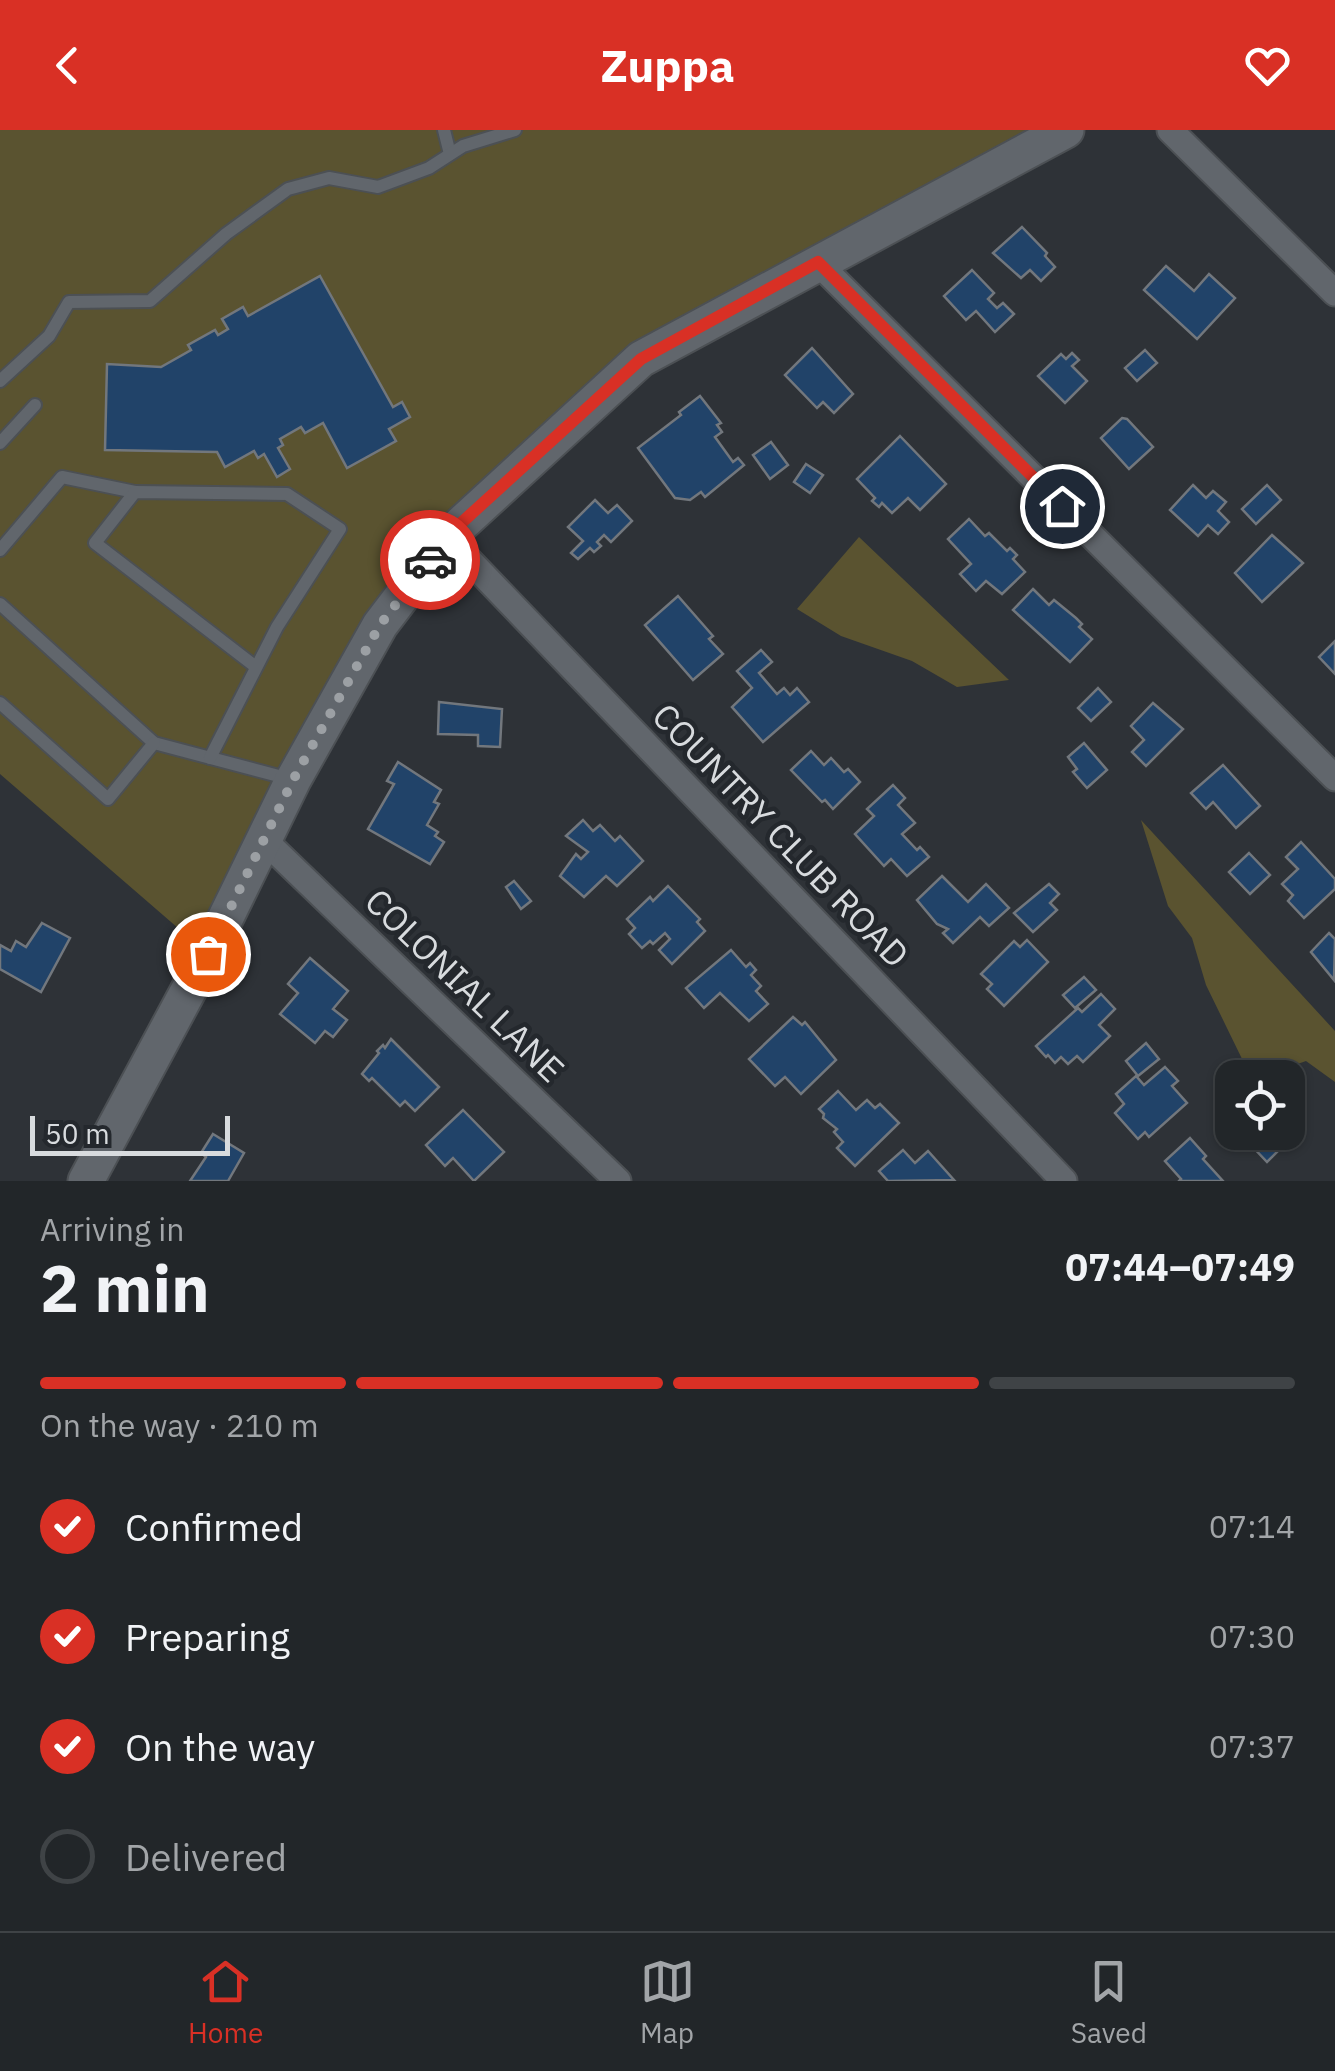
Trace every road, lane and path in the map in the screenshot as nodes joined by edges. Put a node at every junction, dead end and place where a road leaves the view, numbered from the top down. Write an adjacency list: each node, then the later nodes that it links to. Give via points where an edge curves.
1 (444, 130): 5 (lane)
2 (515, 130): 5 (lane)
3 (1066, 130): 6 (main road)
4 (1170, 130): 7 (street)
5 (450, 154): 8 (lane, via 378,187 329,178 288,190 150,301 69,302 49,336)
6 (818, 262): 12 (main road, via 641,359); 20 (street)
7 (1335, 294)
8 (0, 381)
9 (36, 406): 10 (lane)
10 (0, 444)
11 (135, 492): 13 (lane, via 62,477); 16 (lane, via 95,543); 16 (lane, via 288,494 340,529)
12 (447, 536): 21 (main road, via 380,625); 25 (street, COUNTRY CLUB ROAD)
13 (0, 550): 14 (lane)
14 (0, 562)
15 (0, 604): 18 (lane)
16 (256, 667): 19 (lane)
17 (0, 703): 18 (lane, via 108,799)
18 (154, 742): 19 (lane)
19 (210, 758): 21 (lane)
20 (1335, 778)
21 (293, 780): 22 (main road)
22 (263, 839): 23 (main road); 24 (street, COLONIAL LANE)
23 (86, 1181)
24 (618, 1181)
25 (1064, 1181)

